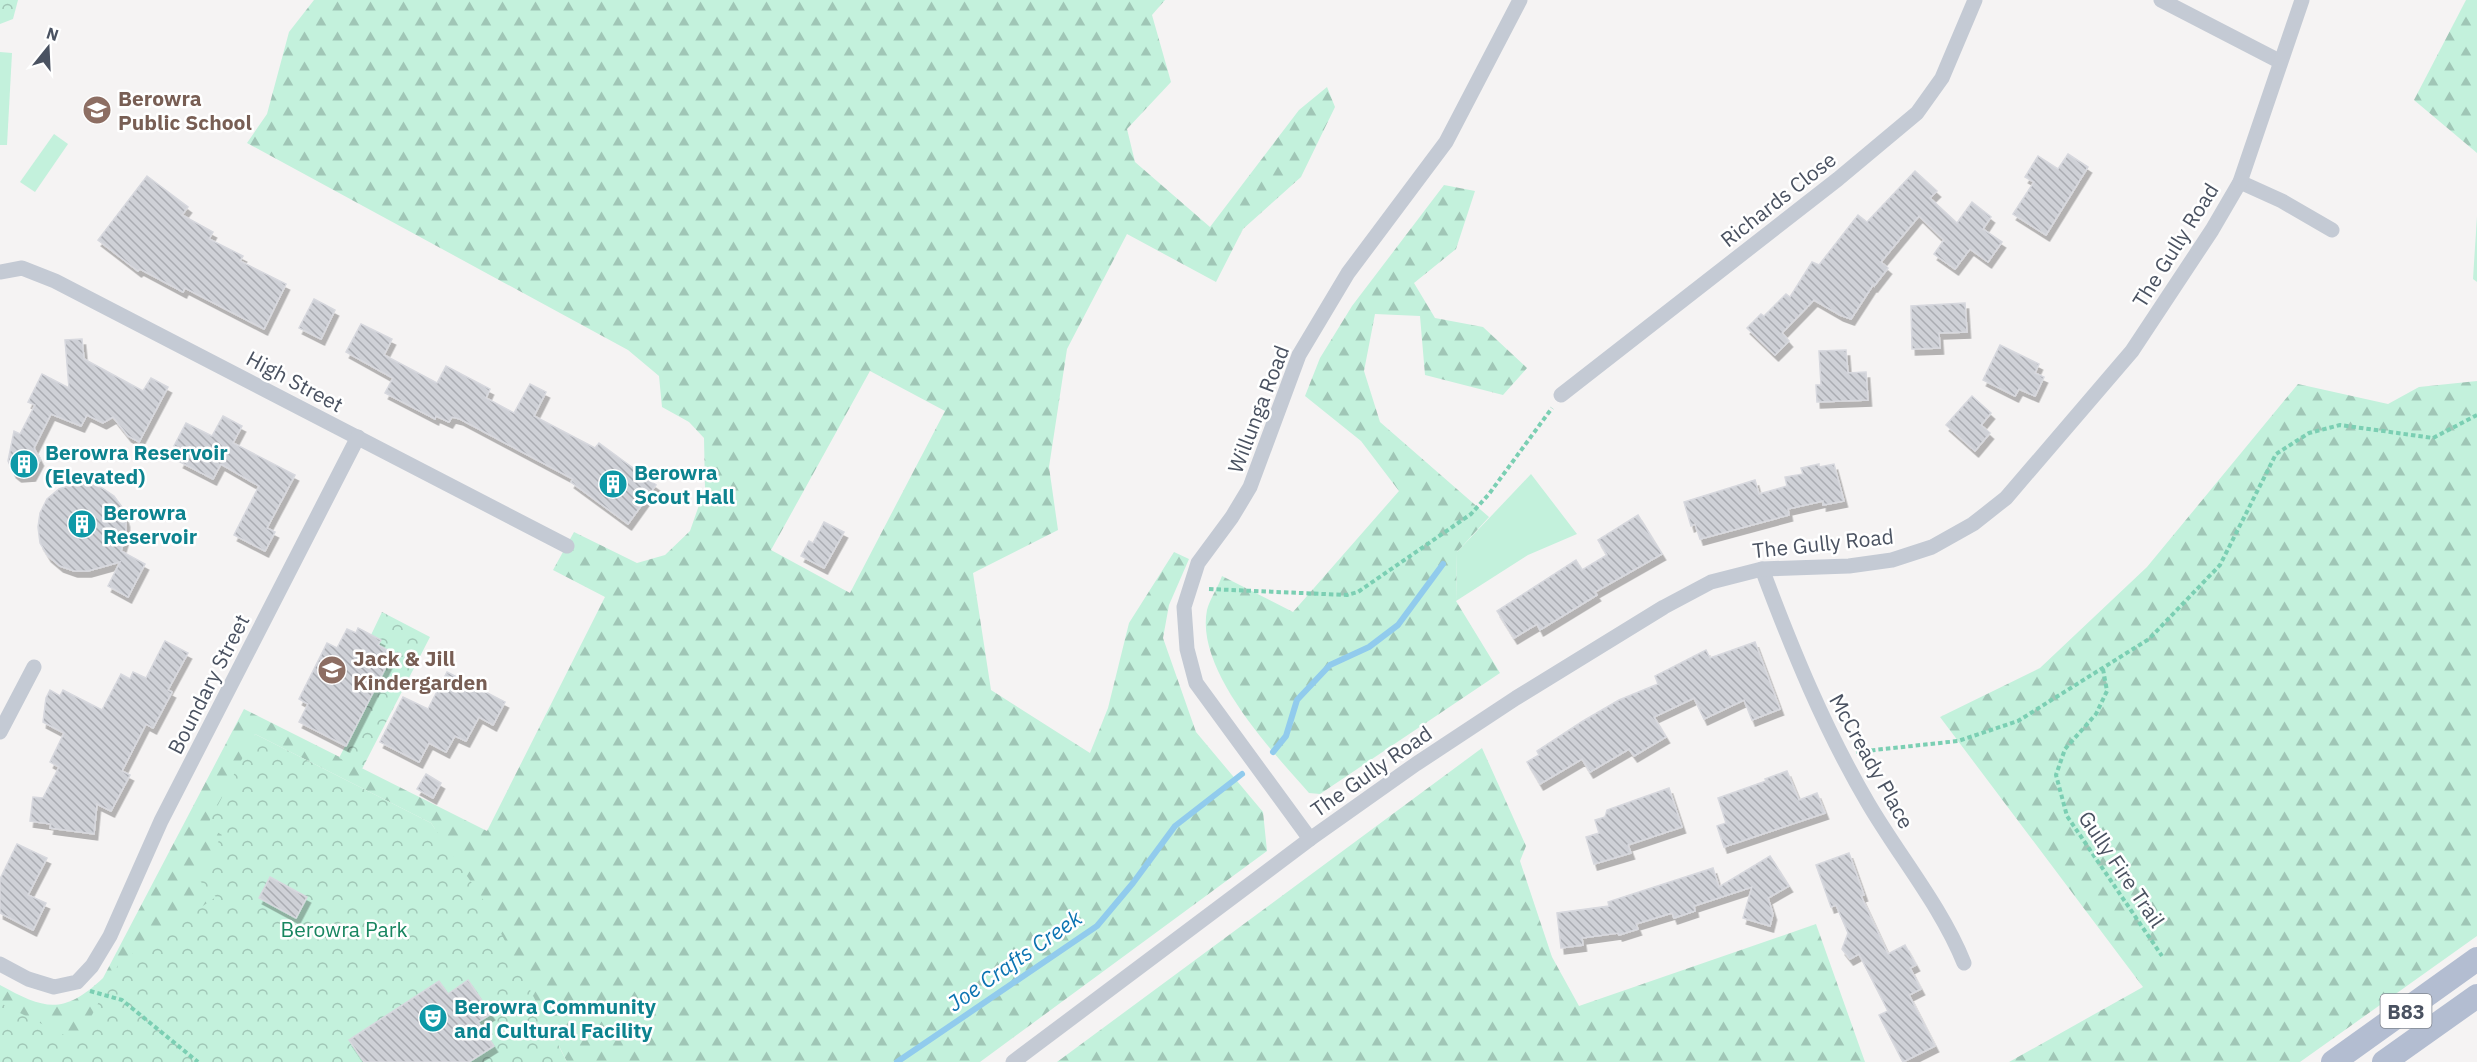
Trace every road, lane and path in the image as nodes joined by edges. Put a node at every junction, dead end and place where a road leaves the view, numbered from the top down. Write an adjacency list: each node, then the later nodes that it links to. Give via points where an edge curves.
1 (1520, 0): 19 (street, Willunga Road, via 1446,142 1348,273 1304,346 1250,487 1198,563 1184,607 1186,649 1196,683)
2 (1976, 0): 9 (street, Richards Close, via 1942,78 1917,113 1838,180)
3 (2161, 0): 5 (street)
4 (2302, 0): 5 (street, The Gully Road)
5 (2279, 62): 6 (street, The Gully Road)
6 (2240, 182): 7 (street); 13 (street, The Gully Road, via 2132,351 2006,498 1973,524 1932,547 1892,560 1849,566)
7 (2332, 230)
8 (0, 272): 11 (street, High Street, via 22,268 55,281)
9 (1561, 395): 14 (path, via 1471,514 1358,592 1347,595)
10 (2477, 415): 16 (path, via 2433,438 2340,425 2309,432 2276,454 2220,564 2149,639)
11 (358, 437): 12 (street, High Street); 23 (street, Boundary Street, via 161,821 101,953 83,977 66,986 40,984)
12 (567, 546)
13 (1762, 569): 18 (street, McCready Place, via 1792,648); 19 (street, The Gully Road, via 1711,582 1664,607 1480,721)
14 (1209, 589)
15 (33, 667): 17 (street)
16 (2103, 669): 18 (path, via 2018,721 1958,741); 20 (path, Gully Fire Trail, via 2107,691 2096,714 2066,749 2056,776 2067,816)
17 (0, 732)
18 (1841, 753): 22 (street, McCready Place, via 1868,803 1953,935)
19 (1310, 839): 27 (street, The Gully Road)
20 (2162, 956)
21 (2477, 958): 28 (main road, B83)
22 (1964, 963)
23 (0, 964)
24 (88, 990): 26 (path, via 122,1000)
25 (2477, 996): 29 (main road, B83)
26 (198, 1062)
27 (1013, 1062)
28 (2333, 1062)
29 (2384, 1062)

